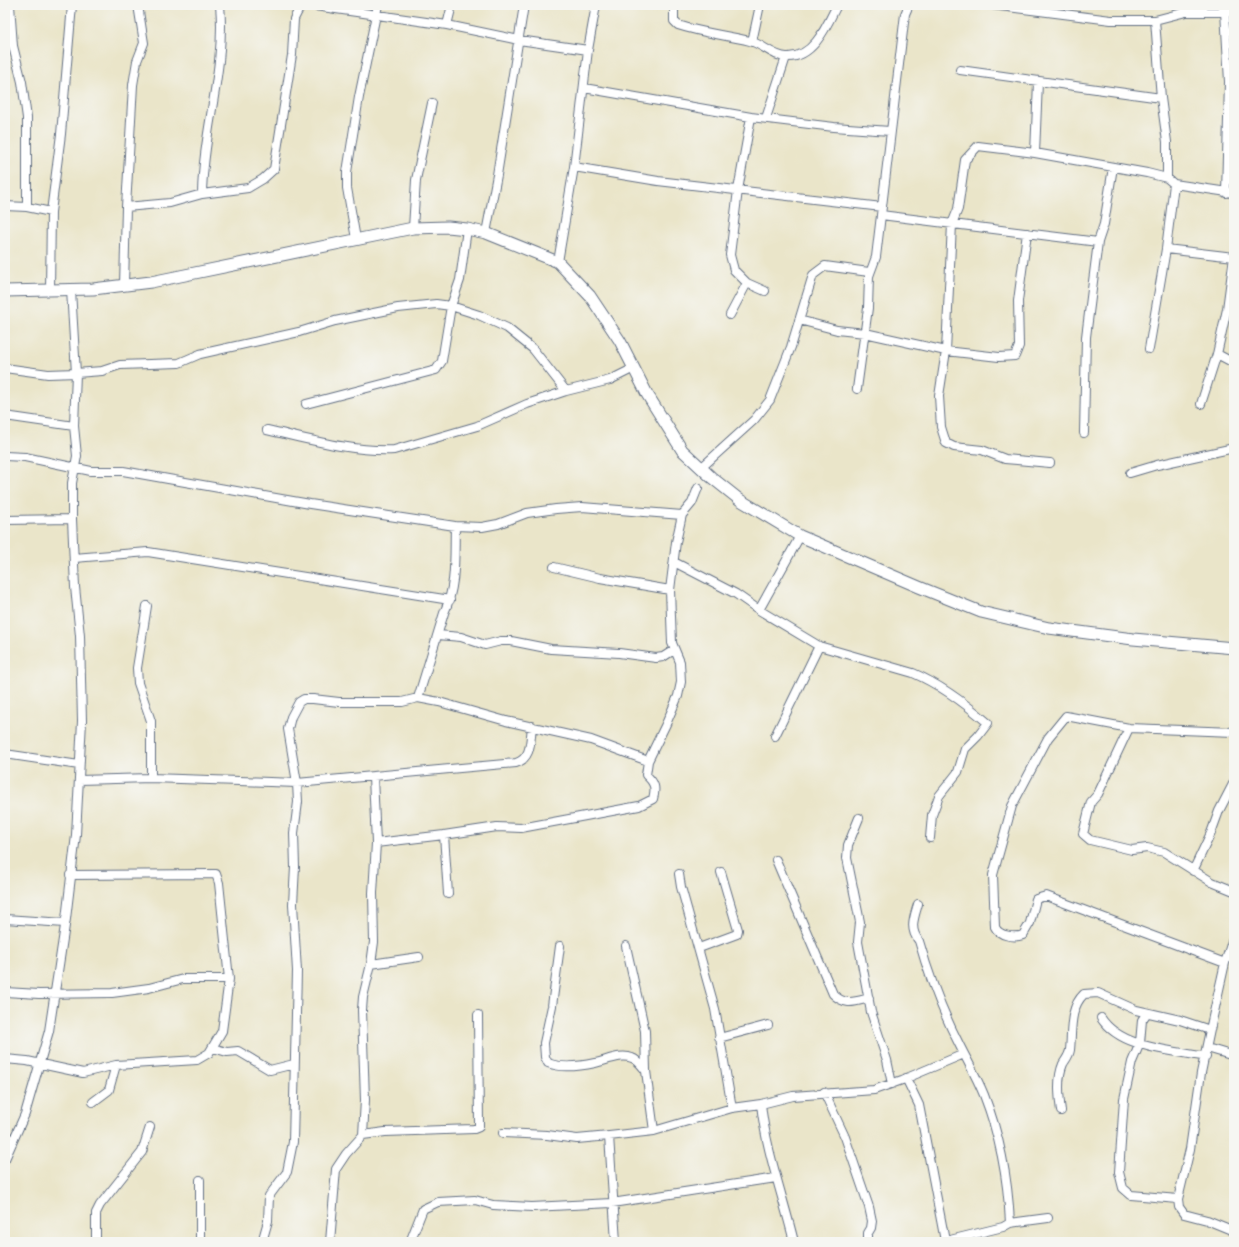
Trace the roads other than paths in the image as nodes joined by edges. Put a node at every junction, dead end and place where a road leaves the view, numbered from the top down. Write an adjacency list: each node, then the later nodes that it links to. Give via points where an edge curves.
1 (10, 5): 41 (street, via 13,46 27,118)
2 (72, 5): 44 (street, via 61,134)
3 (138, 5): 42 (street, via 144,43 137,61 133,85)
4 (220, 5): 39 (street, via 222,18 216,90 208,127)
5 (308, 5): 17 (street); 39 (street, via 299,9 294,19 292,55 274,169 248,188)
6 (378, 5): 17 (street)
7 (452, 5): 19 (street)
8 (524, 5): 20 (street)
9 (596, 5): 22 (street)
10 (674, 5): 21 (street, via 674,21 678,25)
11 (760, 5): 21 (street)
12 (836, 5): 23 (street, via 813,46 802,54)
13 (909, 5): 31 (street, via 905,14)
14 (992, 5): 18 (street, via 1111,20)
15 (1203, 8): 16 (street); 18 (street)
16 (1230, 11): 38 (street)
17 (376, 14): 19 (street); 50 (street, via 347,172 347,188)
18 (1155, 20): 27 (street)
19 (447, 25): 20 (street)
20 (519, 40): 22 (street); 48 (street, via 498,175)
21 (752, 42): 23 (street)
22 (588, 50): 26 (street)
23 (786, 58): 30 (street)
24 (960, 70): 25 (street)
25 (1038, 82): 27 (street); 32 (street)
26 (584, 88): 29 (street); 33 (street)
27 (1161, 98): 35 (street, via 1167,142)
28 (432, 103): 46 (street, via 416,180)
29 (751, 117): 30 (street); 37 (street)
30 (766, 118): 31 (street)
31 (890, 131): 43 (street)
32 (1035, 152): 34 (street); 45 (street, via 978,146 965,160 958,210)
33 (574, 167): 37 (street, via 658,181); 54 (street)
34 (1113, 167): 35 (street, via 1147,172); 51 (street, via 1104,224)
35 (1166, 178): 36 (street)
36 (1174, 184): 38 (street); 52 (street)
37 (738, 190): 43 (street); 56 (street, via 730,255 734,270)
38 (1230, 193)
39 (202, 194): 42 (street, via 170,203)
40 (5, 206): 41 (street)
41 (27, 207): 44 (street)
42 (126, 207): 57 (street)
43 (882, 211): 45 (street); 55 (street, via 876,257)
44 (51, 212): 60 (street)
45 (952, 224): 49 (street); 67 (street)
46 (413, 228): 47 (street); 50 (street)
47 (467, 228): 48 (street); 62 (street, via 460,280)
48 (486, 233): 54 (street)
49 (1027, 233): 51 (street); 67 (street, via 1018,296 1019,346 1015,356 999,357)
50 (356, 239): 57 (street)
51 (1098, 242): 80 (street, via 1086,337)
52 (1166, 249): 53 (street); 66 (street)
53 (1234, 257): 68 (street, via 1227,309)
54 (558, 262): 71 (street, via 590,296 620,341)
55 (869, 272): 64 (street, via 832,266 825,266 816,271); 65 (street)
56 (747, 283): 61 (street); 63 (street)
57 (124, 286): 58 (street)
58 (71, 290): 60 (street); 72 (street)
59 (5, 291): 60 (street)
60 (50, 291)
61 (765, 291)
62 (451, 306): 72 (street, via 436,304 398,308 335,321 299,332 200,354 179,363 120,365 102,371); 74 (street, via 479,315 520,337 533,349); 75 (street, via 442,361 436,370)
63 (730, 316)
64 (799, 320): 65 (street); 85 (street, via 774,392 764,410)
65 (865, 334): 67 (street); 73 (street)
66 (1149, 349)
67 (946, 351): 83 (street, via 939,396 941,427 946,443 954,447 982,450 1005,459)
68 (1217, 354): 69 (street); 76 (street)
69 (1234, 363)
70 (5, 368): 72 (street, via 48,374)
71 (634, 368): 74 (street, via 610,380); 85 (street, via 682,450)
72 (76, 373): 78 (street)
73 (857, 389)
74 (566, 391): 79 (street, via 527,404 476,426 394,450 380,451 339,445)
75 (306, 404)
76 (1201, 404)
77 (5, 416): 78 (street)
78 (74, 426): 84 (street, via 77,456)
79 (266, 430)
80 (1084, 433)
81 (1234, 448): 86 (street)
82 (5, 456): 84 (street, via 25,457)
83 (1050, 463)
84 (75, 468): 89 (street, via 72,483); 91 (street, via 123,471)
85 (701, 468): 92 (street, via 740,500)
86 (1130, 473)
87 (698, 488): 88 (street, via 692,503)
88 (682, 514): 91 (street, via 582,507 527,514 482,527); 94 (street)
89 (72, 519): 90 (street); 93 (street)
90 (5, 520)
91 (454, 526): 97 (street, via 454,571)
92 (800, 536): 99 (street); 103 (street, via 981,612 1049,628)
93 (74, 558): 97 (street, via 148,552); 112 (street, via 82,668)
94 (674, 562): 96 (street); 99 (street, via 736,594)
95 (554, 567): 96 (street)
96 (670, 590): 104 (street)
97 (450, 600): 100 (street)
98 (147, 606): 114 (street, via 137,668 138,683 152,721)
99 (759, 610): 102 (street)
100 (438, 635): 104 (street, via 461,637 485,645 511,641 551,649 656,658 664,657); 105 (street)
101 (1234, 644): 103 (street)
102 (819, 646): 109 (street); 120 (street, via 928,679 988,723 965,749 958,772 939,796 932,815)
103 (1234, 648)
104 (674, 650): 111 (street, via 681,667 678,696)
105 (418, 698): 106 (street); 117 (street, via 402,702 339,702 313,699 299,702 288,729)
106 (532, 726): 111 (street, via 591,740); 113 (street, via 528,754 524,761)
107 (1128, 728): 108 (street); 123 (street, via 1098,794 1091,802 1083,834 1090,840 1132,850 1147,848 1164,852); 137 (street, via 1066,716 1048,738 1012,806 994,870 992,884 995,927 1004,935 1023,935 1030,923 1036,899 1046,896)
108 (1234, 732)
109 (775, 736)
110 (5, 754): 112 (street)
111 (648, 761): 119 (street, via 646,775 654,782 656,790 653,799 639,806 521,828 497,827)
112 (79, 765): 115 (street)
113 (373, 777): 117 (street); 121 (street)
114 (151, 778): 115 (street); 117 (street)
115 (79, 780): 126 (street, via 76,835)
116 (1234, 782): 123 (street)
117 (297, 783): 156 (street, via 293,904 297,971)
118 (859, 818): 142 (street, via 848,845 847,858 860,922 858,942)
119 (444, 835): 121 (street); 128 (street)
120 (930, 838)
121 (376, 842): 138 (street, via 374,942)
122 (776, 860): 142 (street, via 833,994 840,1001 852,1002)
123 (1193, 871): 127 (street)
124 (721, 872): 135 (street, via 737,934)
125 (679, 874): 135 (street)
126 (70, 875): 131 (street); 139 (street, via 216,874)
127 (1234, 891)
128 (448, 894)
129 (918, 904): 152 (street, via 912,925 914,936 919,941 940,1000)
130 (5, 919): 131 (street)
131 (65, 923): 141 (street)
132 (1234, 935): 137 (street)
133 (560, 946): 158 (street, via 544,1043 548,1063 563,1066 626,1057 638,1061)
134 (626, 946): 158 (street, via 645,1031)
135 (699, 948): 148 (street, via 715,1009)
136 (419, 957): 138 (street)
137 (1225, 963): 147 (street)
138 (371, 964): 169 (street, via 362,997 365,1100)
139 (229, 979): 141 (street, via 183,979 149,988 112,993); 150 (street, via 222,1031)
140 (5, 992): 141 (street)
141 (56, 993): 155 (street)
142 (869, 998): 160 (street)
143 (1147, 1013): 147 (street); 149 (street, via 1141,1027); 165 (street, via 1098,993 1087,993 1081,997 1074,1012 1069,1054 1063,1065 1059,1083)
144 (478, 1015): 169 (street, via 479,1127)
145 (1101, 1018): 149 (street, via 1114,1031)
146 (768, 1025): 148 (street)
147 (1210, 1030): 151 (street)
148 (719, 1038): 164 (street)
149 (1140, 1044): 151 (street, via 1159,1050); 174 (street, via 1132,1062 1125,1093 1120,1180 1127,1193 1131,1195)
150 (213, 1048): 156 (street, via 227,1052 238,1051 270,1070); 157 (street, via 197,1060)
151 (1207, 1052): 153 (street); 174 (street, via 1190,1149)
152 (964, 1054): 159 (street); 177 (street, via 983,1094 998,1135 1006,1174)
153 (1234, 1056)
154 (5, 1059): 155 (street)
155 (40, 1064): 157 (street, via 83,1073); 171 (street, via 23,1120)
156 (294, 1064): 181 (street, via 292,1149 287,1172 269,1196 268,1221)
157 (116, 1065): 162 (street, via 109,1090)
158 (646, 1071): 167 (street)
159 (906, 1078): 160 (street); 187 (street, via 919,1105)
160 (892, 1084): 161 (street, via 865,1091)
161 (824, 1092): 163 (street); 186 (street, via 845,1137 869,1207 872,1221)
162 (92, 1102)
163 (761, 1104): 164 (street); 172 (street)
164 (732, 1108): 167 (street)
165 (1061, 1111)
166 (150, 1127): 179 (street, via 142,1152 96,1213)
167 (654, 1131): 170 (street)
168 (503, 1133): 170 (street, via 577,1139)
169 (363, 1135): 182 (street, via 336,1169)
170 (609, 1136): 175 (street)
171 (6, 1153)
172 (776, 1178): 175 (street); 185 (street)
173 (200, 1180): 180 (street)
174 (1178, 1199): 178 (street, via 1179,1207 1184,1214)
175 (612, 1203): 183 (street, via 532,1207 493,1205 475,1200 438,1202 424,1210); 184 (street)
176 (1048, 1218): 177 (street)
177 (1010, 1223): 187 (street)
178 (1234, 1231)
179 (96, 1242)
180 (200, 1242)
181 (262, 1242)
182 (330, 1242)
183 (410, 1242)
184 (616, 1242)
185 (794, 1242)
186 (868, 1242)
187 (943, 1242)

